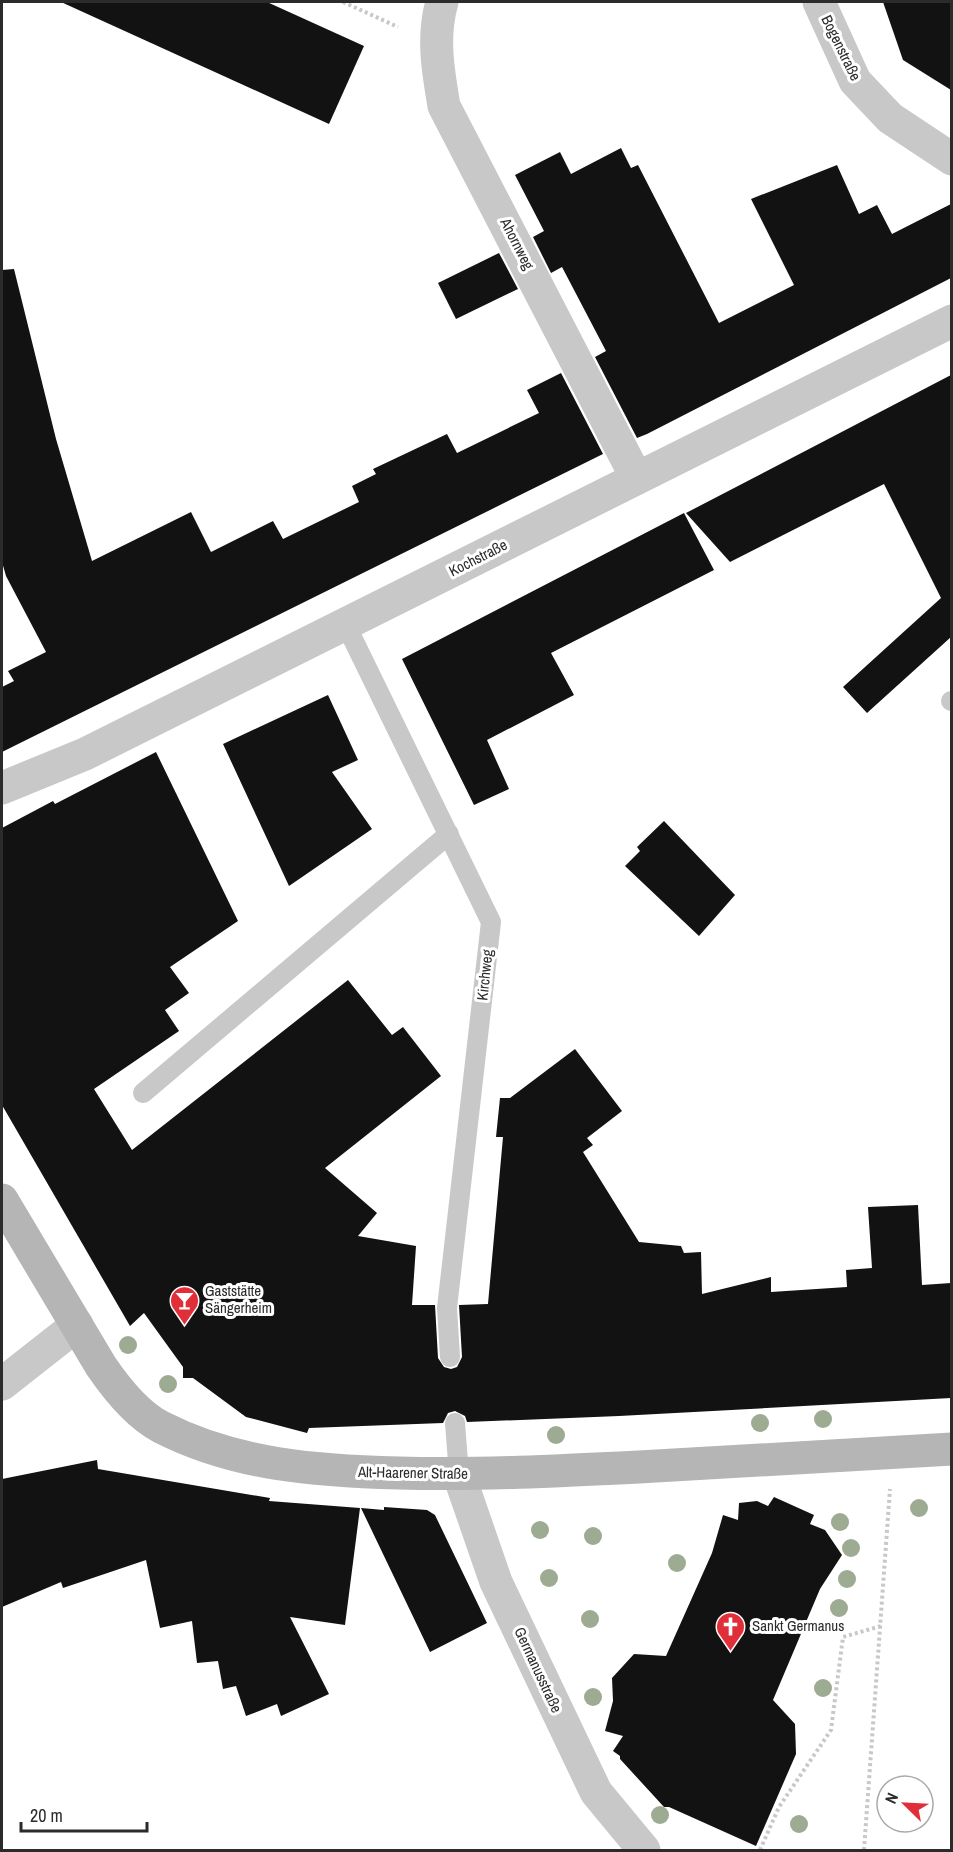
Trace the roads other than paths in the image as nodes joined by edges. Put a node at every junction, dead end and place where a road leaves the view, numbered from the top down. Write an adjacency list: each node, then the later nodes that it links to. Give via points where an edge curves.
1 (442, 2): 5 (street, Ahornweg, via 437,64 444,106)
2 (819, 2): 3 (street, Bogenstraße, via 855,81 890,118)
3 (951, 159)
4 (951, 321): 5 (street, Kochstraße)
5 (636, 477): 6 (street, Kochstraße)
6 (346, 625): 7 (street, Kochstraße, via 85,754); 8 (lane, Kirchweg)
7 (2, 788)
8 (448, 834): 9 (lane); 12 (lane, Kirchweg, via 491,922 447,1308)
9 (143, 1093)
10 (2, 1200): 11 (main road, Alt-Haarener Straße)
11 (77, 1325): 13 (street); 16 (main road, Alt-Haarener Straße, via 107,1375 128,1400 158,1426 196,1443 244,1458 329,1471)
12 (450, 1357)
13 (2, 1384)
14 (455, 1423): 16 (lane)
15 (951, 1449): 16 (main road, Alt-Haarener Straße)
16 (459, 1475): 17 (street, Germanusstraße, via 496,1582 596,1792)
17 (644, 1851)

